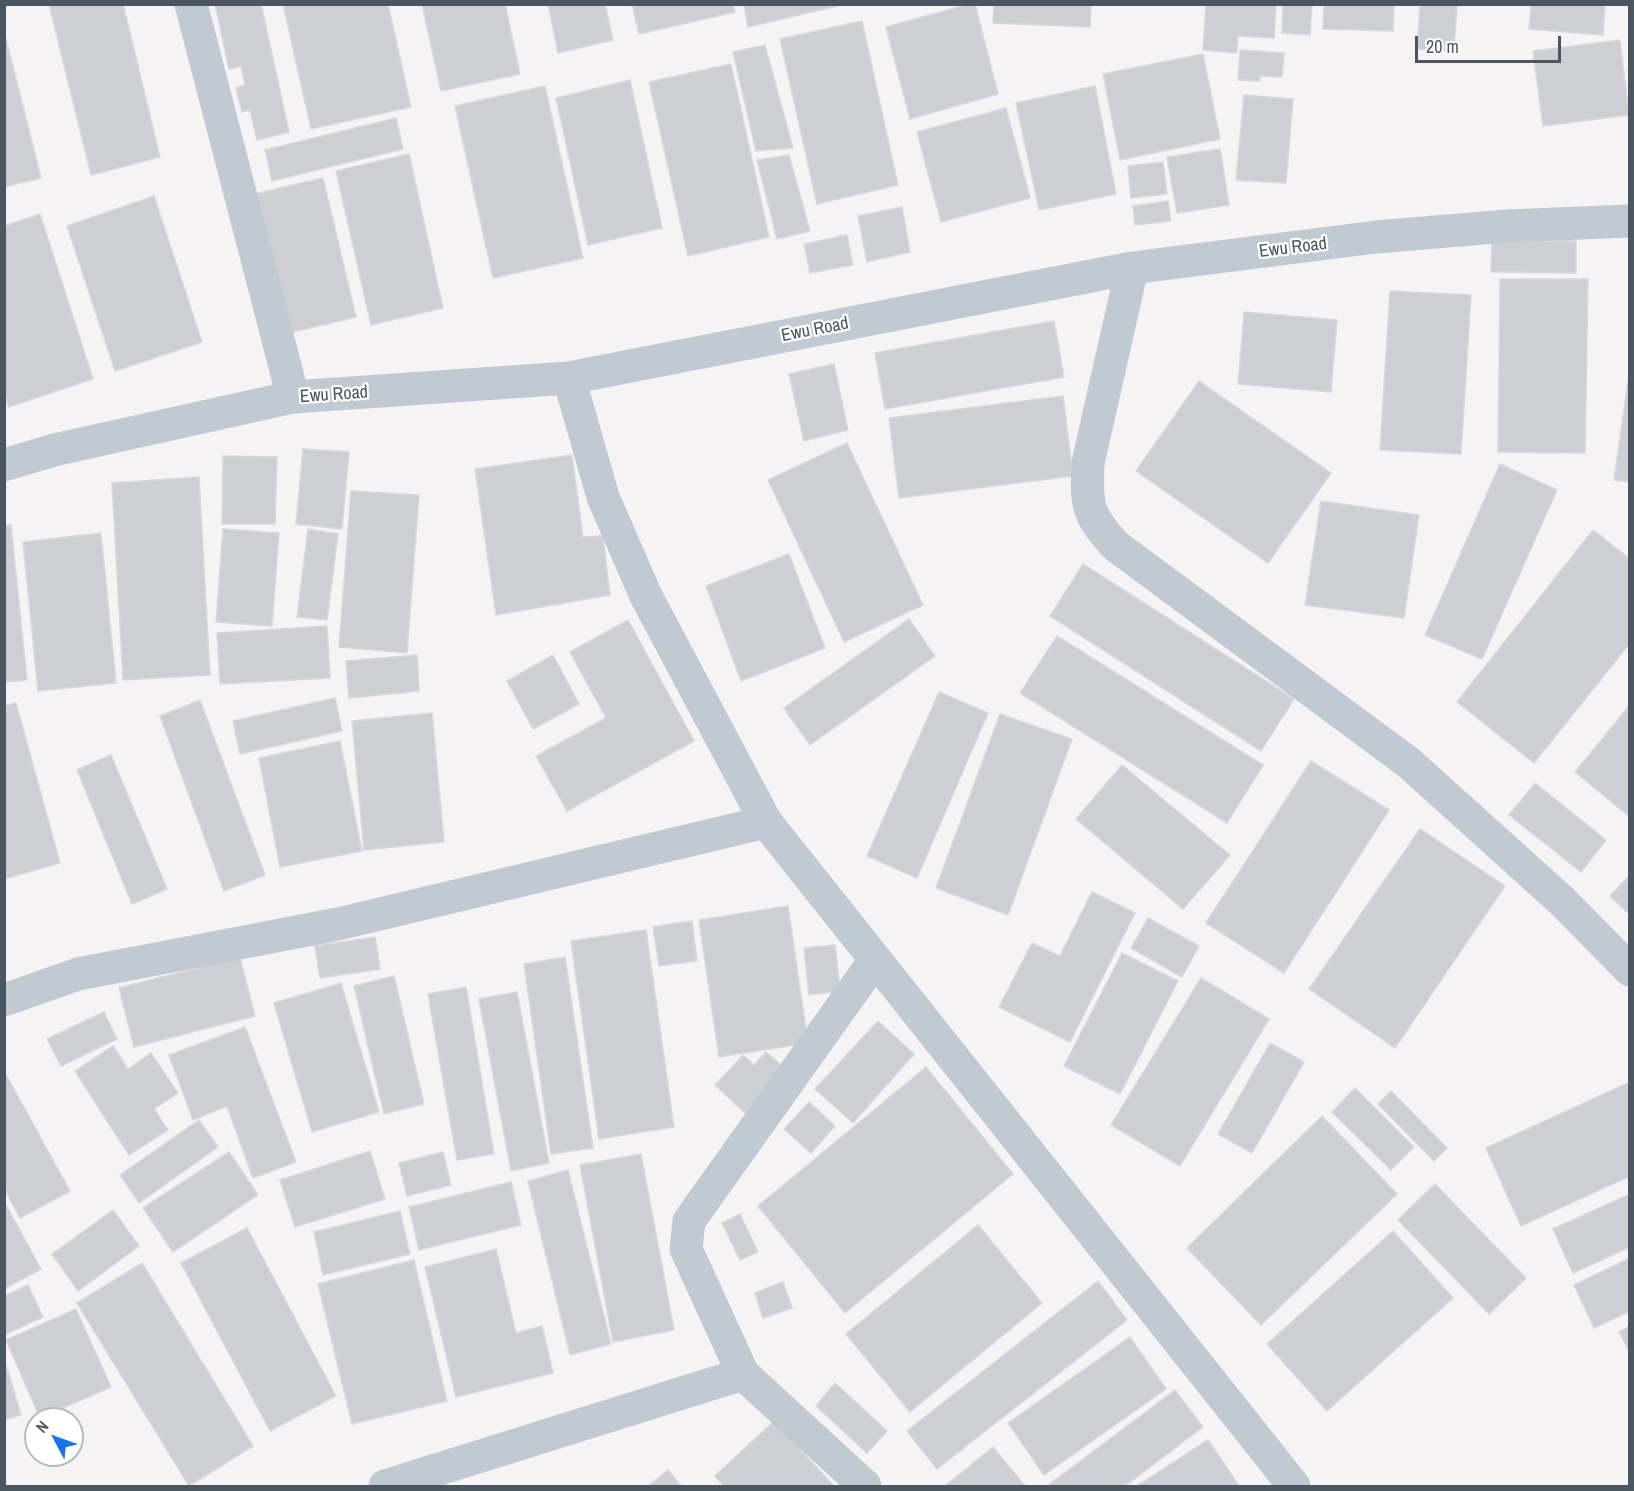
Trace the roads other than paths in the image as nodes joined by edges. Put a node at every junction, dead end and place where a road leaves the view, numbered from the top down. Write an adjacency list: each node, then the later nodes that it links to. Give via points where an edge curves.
1 (191, 4): 5 (street)
2 (1629, 220): 3 (street, Ewu Road, via 1376,237)
3 (1132, 268): 4 (street, Ewu Road); 9 (street, via 1088,463 1086,494 1094,522 1116,546 1409,763 1562,901)
4 (568, 378): 5 (street, Ewu Road); 7 (street, via 603,497 646,596)
5 (293, 397): 6 (street, Ewu Road, via 54,450)
6 (4, 465)
7 (766, 822): 8 (street); 10 (street, via 339,924 78,974)
8 (875, 960): 11 (street, via 689,1221 686,1249); 14 (street)
9 (1629, 970)
10 (4, 1000)
11 (742, 1374): 12 (street); 13 (street)
12 (385, 1486)
13 (865, 1486)
14 (1294, 1486)

